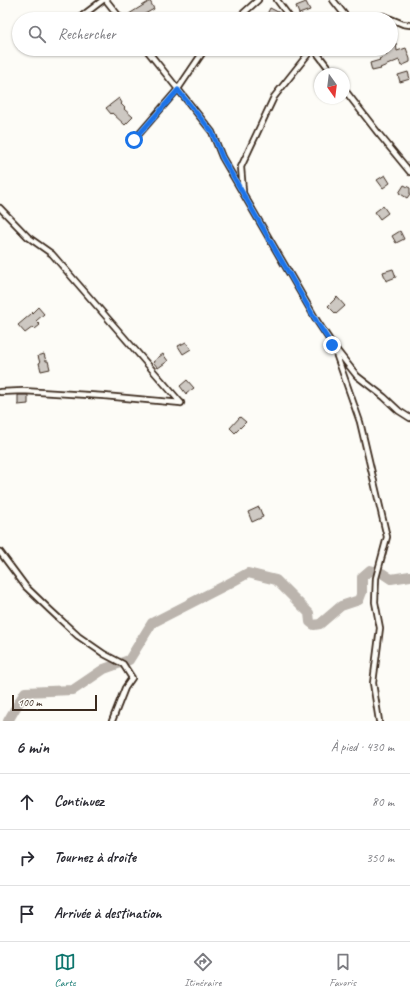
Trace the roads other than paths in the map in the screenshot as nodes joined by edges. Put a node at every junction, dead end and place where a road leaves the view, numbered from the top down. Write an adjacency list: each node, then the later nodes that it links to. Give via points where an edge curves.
1 (105, 0): 5 (street); 6 (street)
2 (258, 0): 7 (street)
3 (277, 0): 8 (street)
4 (333, 0): 9 (street)
5 (88, 12)
6 (115, 12)
7 (245, 12)
8 (286, 12)
9 (342, 12)
10 (398, 22): 11 (street)
11 (410, 25)
12 (151, 56): 17 (street)
13 (200, 56): 17 (street)
14 (307, 56): 21 (street, via 274,97 242,167)
15 (319, 56): 16 (street)
16 (328, 68)
17 (178, 90): 19 (street); 21 (street, via 212,132 222,157)
18 (350, 96): 20 (street)
19 (134, 140)
20 (410, 172)
21 (243, 194): 23 (street)
22 (0, 208): 24 (street, via 28,237 52,254 181,403)
23 (332, 345): 25 (street, via 358,376); 28 (street, via 360,422 387,537 376,578 380,628 373,683)
24 (1, 391)
25 (410, 418)
26 (0, 552): 27 (street, via 26,587 78,636 123,664 132,678 125,688)
27 (112, 721)
28 (379, 721)

